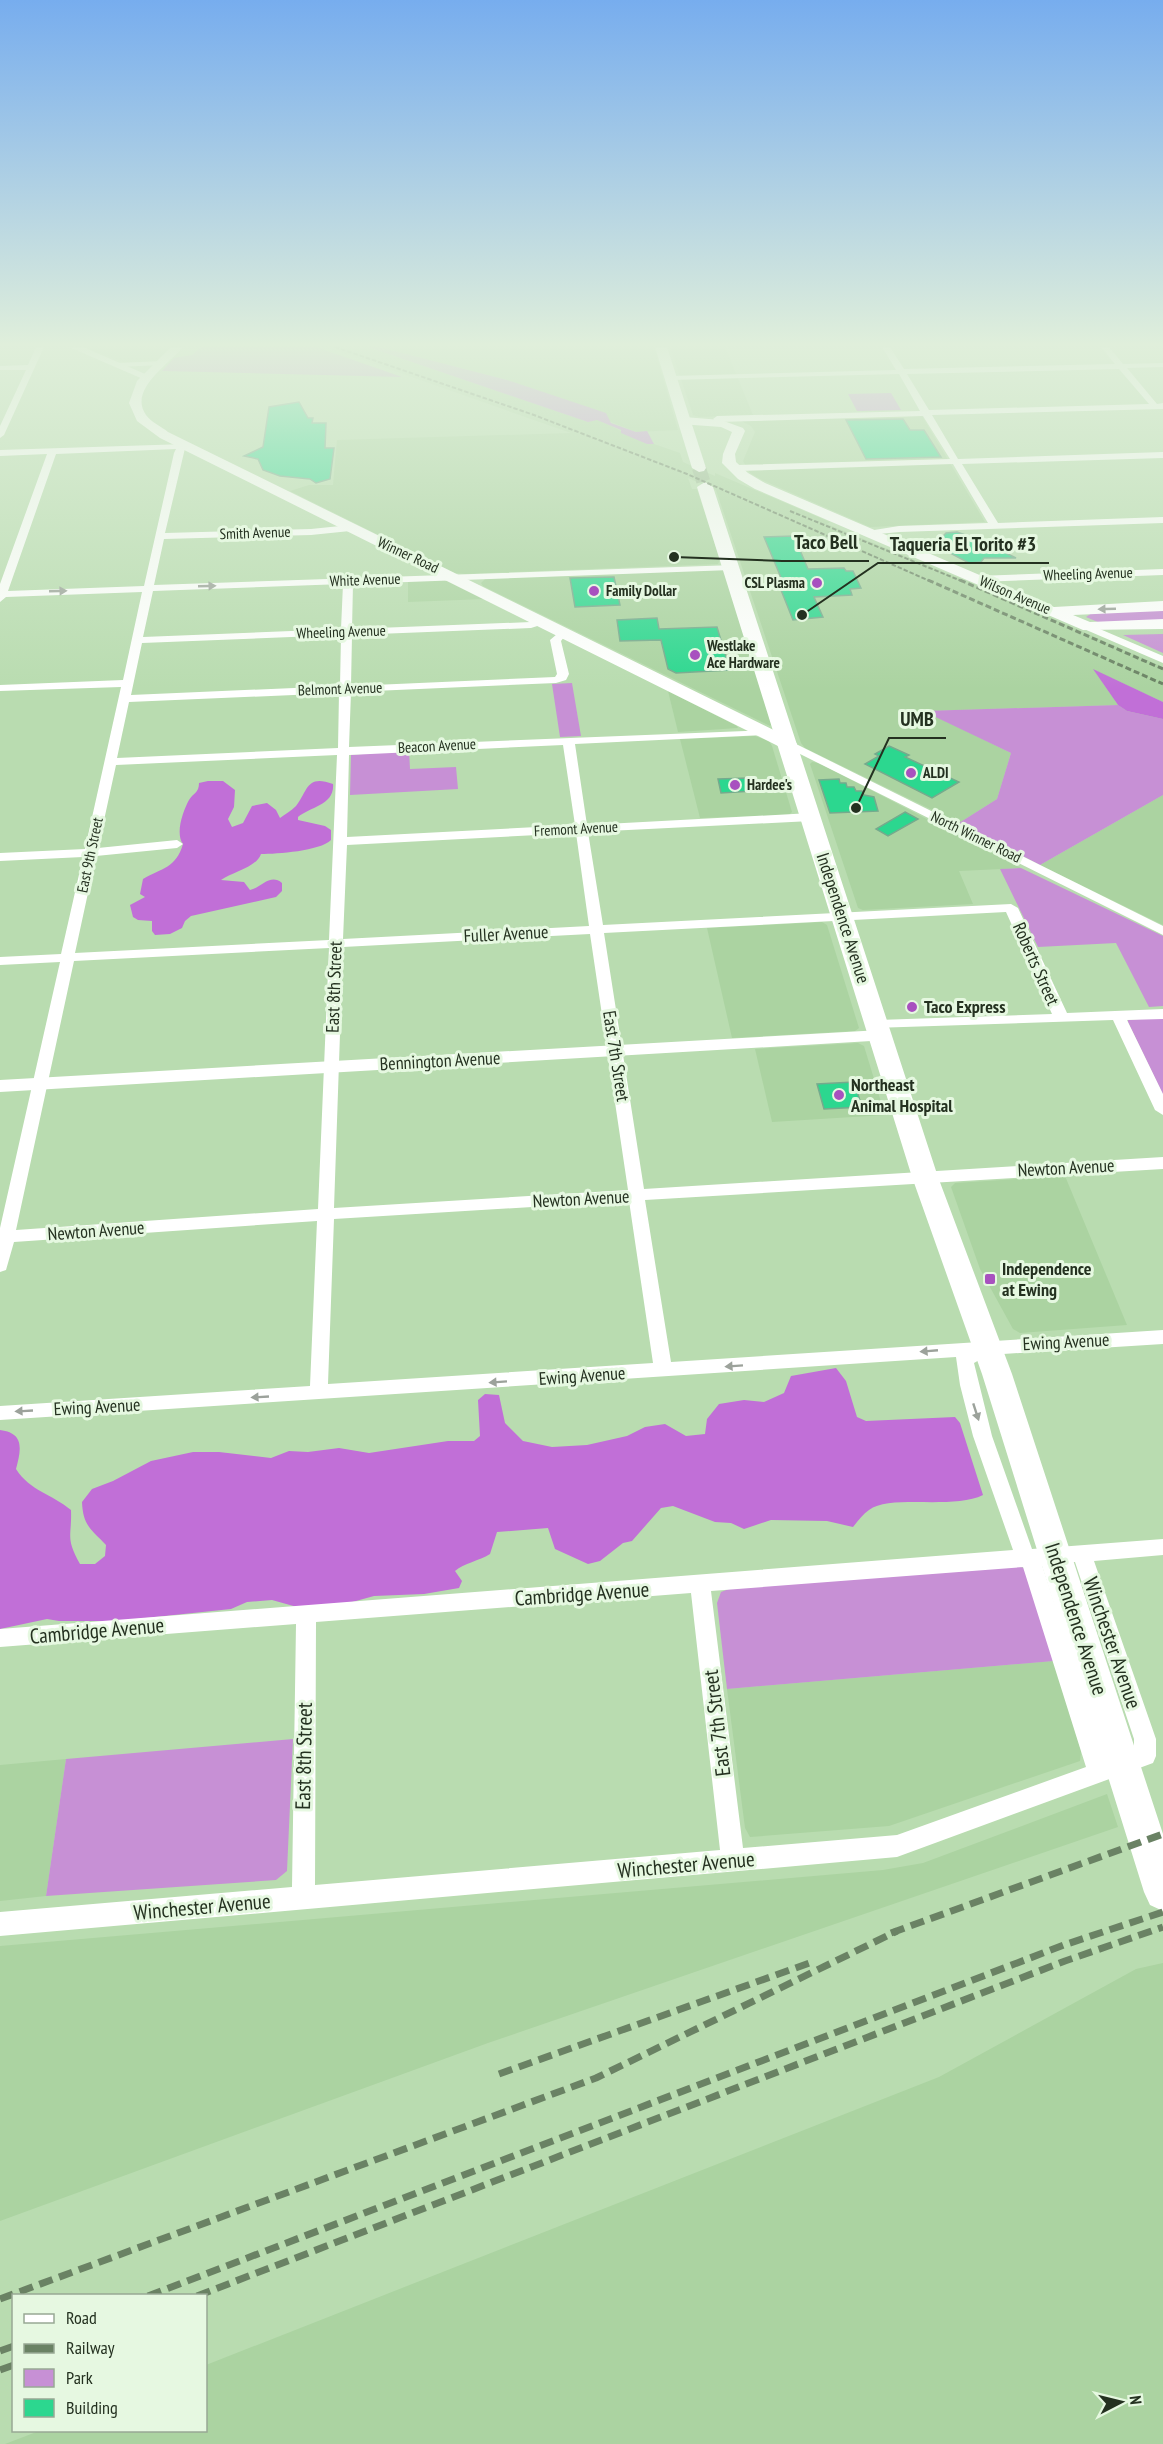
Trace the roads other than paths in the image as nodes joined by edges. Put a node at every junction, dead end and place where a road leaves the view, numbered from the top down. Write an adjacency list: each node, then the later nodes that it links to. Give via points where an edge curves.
1 (48, 461): 23 (street)
2 (176, 461): 16 (street, East 9th Street)
3 (214, 461): 14 (main road, Winner Road)
4 (697, 461): 9 (main road)
5 (729, 461): 10 (main road)
6 (738, 461): 10 (main road)
7 (983, 461): 8 (street)
8 (955, 462): 10 (street); 13 (street)
9 (699, 468)
10 (737, 468): 15 (main road, Wilson Avenue, via 759,486)
11 (705, 487): 17 (main road, Independence Avenue)
12 (1163, 520): 13 (street)
13 (995, 526): 15 (street)
14 (350, 528): 16 (street, Smith Avenue); 19 (main road, Winner Road)
15 (870, 533): 20 (main road, Wilson Avenue)
16 (160, 536): 22 (street, East 9th Street)
17 (731, 567): 19 (street, White Avenue); 39 (main road, Independence Avenue)
18 (1163, 572): 20 (street, Wheeling Avenue)
19 (453, 577): 21 (street, White Avenue); 26 (main road, Winner Road)
20 (977, 579): 25 (main road, Wilson Avenue)
21 (348, 581): 22 (street, White Avenue, one-way to 21); 29 (street, East 8th Street)
22 (149, 588): 23 (street, White Avenue, one-way to 22); 31 (street, East 9th Street)
23 (1, 595)
24 (1163, 606): 25 (main road, one-way to 25)
25 (1052, 611): 28 (main road, Wilson Avenue)
26 (545, 622): 29 (street, Wheeling Avenue); 30 (main road, Winner Road)
27 (1163, 624): 28 (main road)
28 (1088, 627): 32 (street, Wilson Avenue)
29 (345, 632): 31 (street, Wheeling Avenue); 35 (street, East 8th Street)
30 (563, 632): 35 (street, Belmont Avenue, via 555,640 563,674 556,681); 37 (main road, Winner Road)
31 (138, 640): 33 (street, East 9th Street)
32 (1163, 660)
33 (128, 683): 34 (street); 36 (street, East 9th Street)
34 (0, 688)
35 (344, 689): 36 (street, Belmont Avenue); 40 (street, East 8th Street)
36 (124, 699): 41 (street, East 9th Street)
37 (764, 732): 38 (street, Beacon Avenue); 39 (main road, Winner Road)
38 (568, 740): 40 (street, Beacon Avenue); 43 (street, East 7th Street)
39 (788, 744): 42 (main road, Independence Avenue); 51 (street, North Winner Road)
40 (343, 751): 41 (street, Beacon Avenue); 44 (street, East 8th Street)
41 (111, 762): 46 (street, East 9th Street)
42 (811, 817): 43 (street, Fremont Avenue); 49 (main road, Independence Avenue)
43 (582, 828): 44 (street, Fremont Avenue); 50 (street, East 7th Street)
44 (341, 841): 52 (street, East 8th Street)
45 (177, 844): 46 (street)
46 (91, 853): 47 (street); 53 (street, East 9th Street)
47 (0, 857)
48 (1011, 908): 49 (street, Fuller Avenue); 57 (street, Roberts Street)
49 (841, 916): 50 (street, Fuller Avenue); 58 (main road, Independence Avenue)
50 (597, 929): 52 (street, Fuller Avenue); 59 (street, East 7th Street)
51 (1163, 931)
52 (335, 944): 53 (street, Fuller Avenue); 60 (street, East 8th Street)
53 (68, 958): 54 (street, Fuller Avenue); 61 (street, East 9th Street)
54 (0, 962)
55 (1163, 1014): 56 (street, Bennington Avenue)
56 (1118, 1016): 57 (street, Bennington Avenue); 63 (street)
57 (1062, 1019): 58 (street, Bennington Avenue)
58 (879, 1030): 59 (street, Bennington Avenue); 65 (main road, Independence Avenue)
59 (615, 1051): 60 (street, Bennington Avenue); 66 (street, East 7th Street)
60 (332, 1068): 61 (street, Bennington Avenue); 67 (street, East 8th Street)
61 (40, 1084): 62 (street, Bennington Avenue); 68 (street, East 9th Street)
62 (0, 1086)
63 (1163, 1110)
64 (1163, 1163): 65 (street, Newton Avenue)
65 (925, 1177): 66 (street, Newton Avenue); 71 (main road, Independence Avenue)
66 (637, 1196): 67 (street, Newton Avenue); 72 (street, East 7th Street)
67 (327, 1214): 68 (street, Newton Avenue); 73 (street, East 8th Street)
68 (3, 1237): 69 (street, East 9th Street)
69 (0, 1266)
70 (1163, 1337): 71 (street, Ewing Avenue)
71 (992, 1361): 72 (street, Ewing Avenue, one-way to 72); 77 (street, Independence Avenue, one-way to 77, via 964,1360 970,1395 1003,1499); 83 (main road, Independence Avenue)
72 (663, 1371): 73 (street, Ewing Avenue, one-way to 73)
73 (319, 1393): 74 (street, Ewing Avenue, one-way to 74)
74 (0, 1413)
75 (1163, 1547): 76 (street, Cambridge Avenue)
76 (1082, 1554): 77 (street, Cambridge Avenue); 81 (street, Winchester Avenue, via 1145,1739 1145,1755)
77 (1028, 1558): 78 (street, Cambridge Avenue); 81 (street, Independence Avenue)
78 (700, 1585): 79 (street, Cambridge Avenue); 82 (street, East 7th Street)
79 (306, 1614): 80 (street, Cambridge Avenue); 84 (street, East 8th Street)
80 (0, 1638)
81 (1098, 1771): 82 (street, Winchester Avenue, via 897,1846)
82 (733, 1860): 84 (street, Winchester Avenue)
83 (1163, 1892)
84 (303, 1899): 85 (street, Winchester Avenue)
85 (0, 1924)

